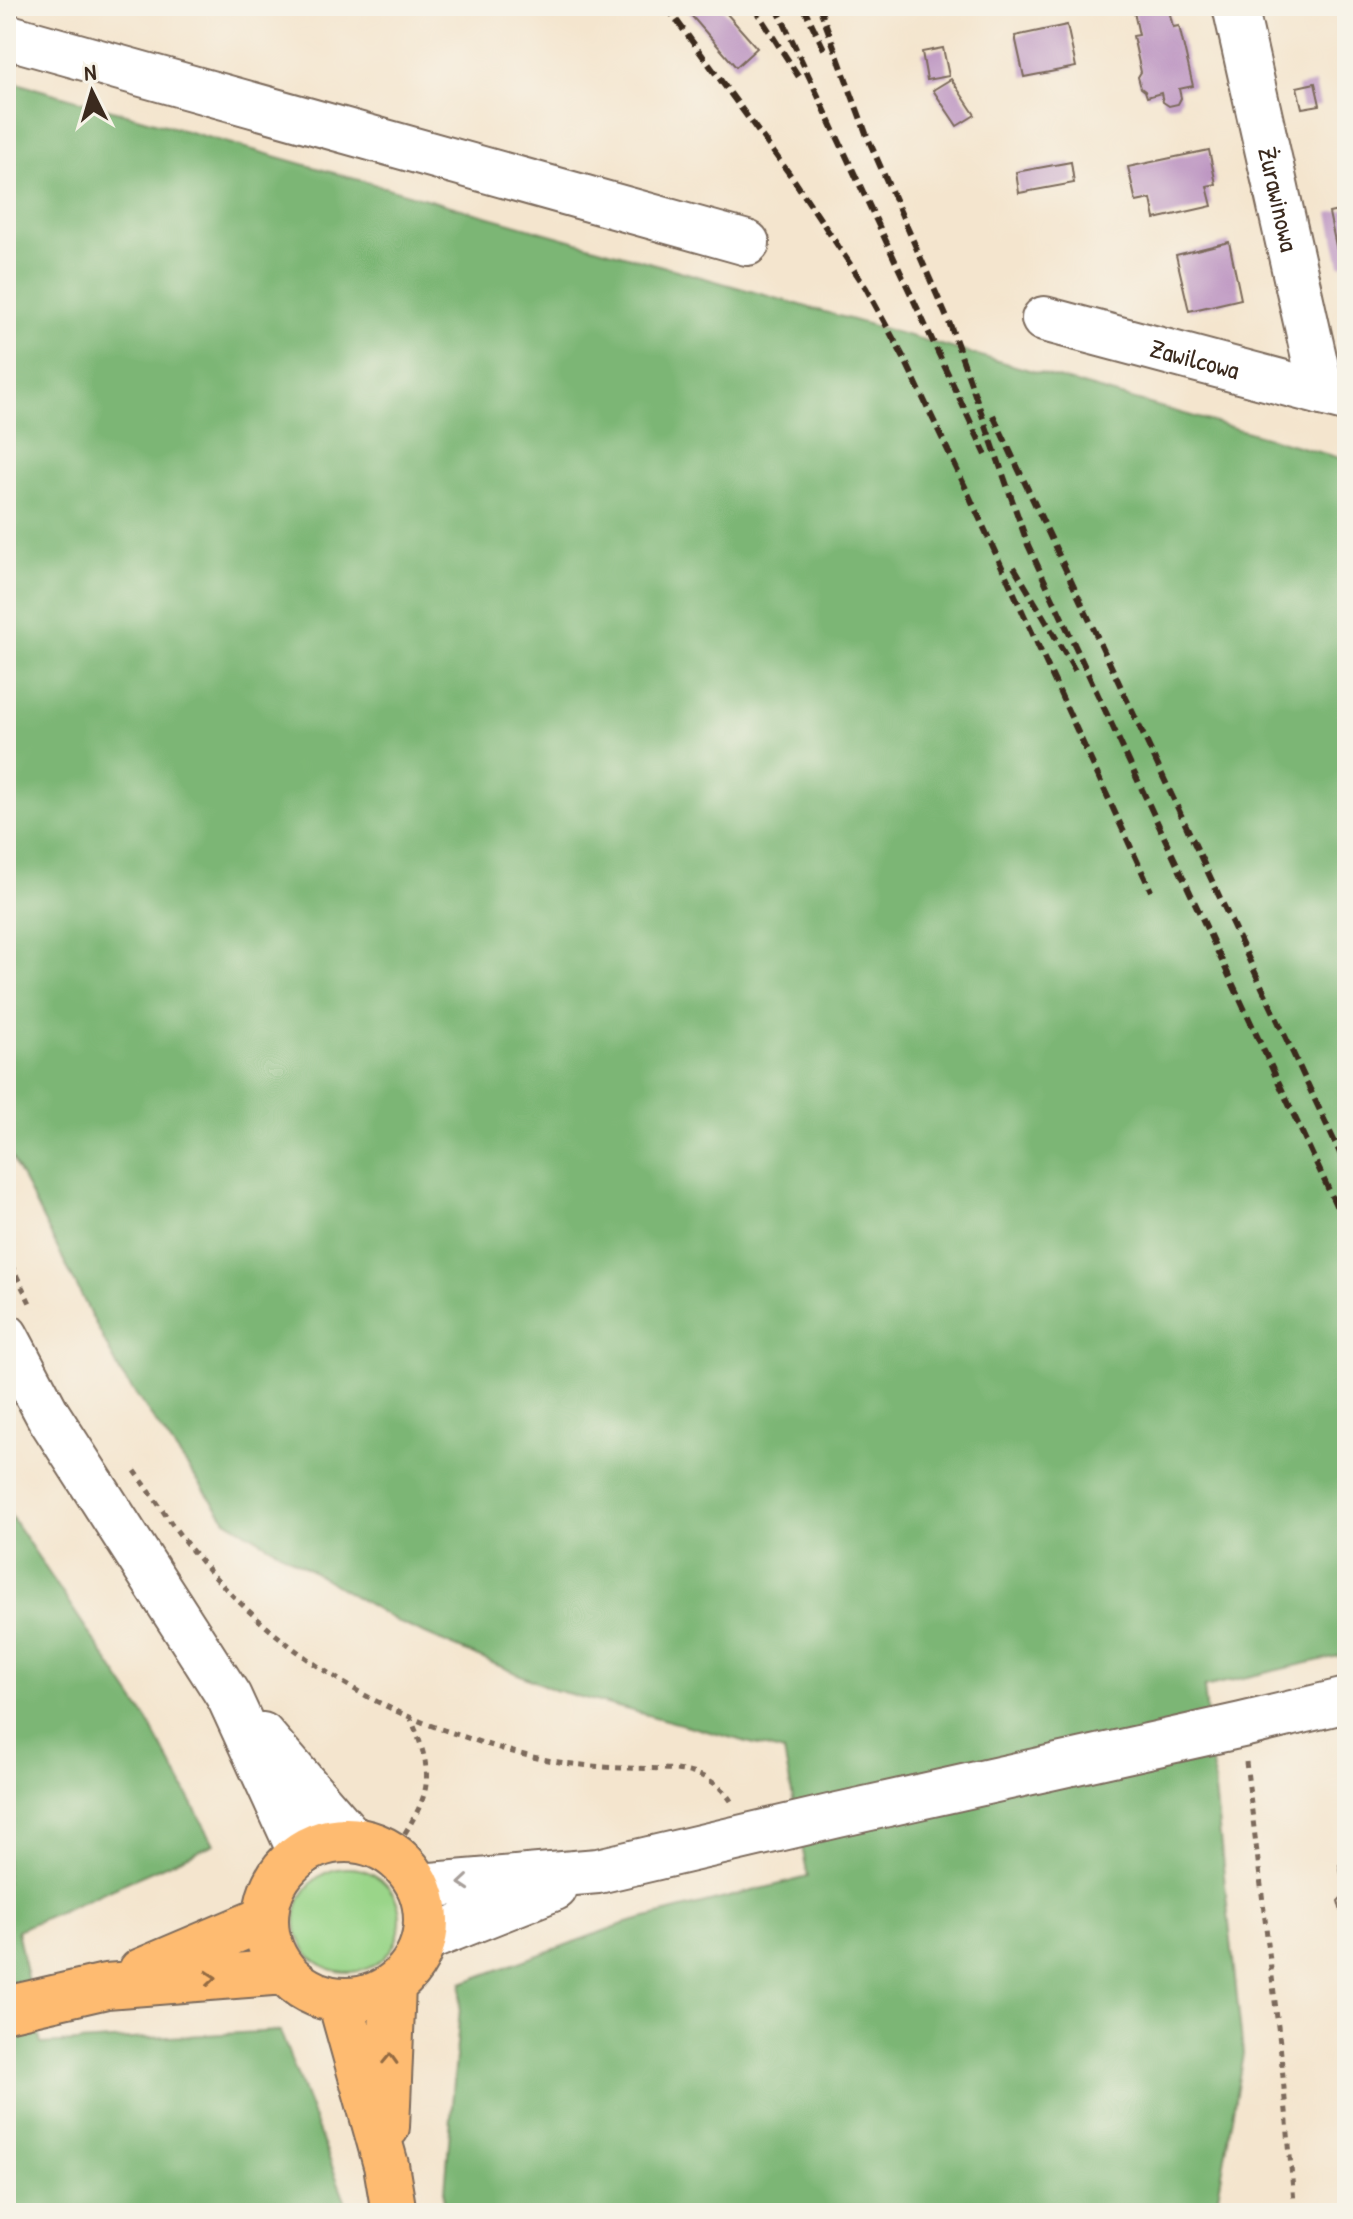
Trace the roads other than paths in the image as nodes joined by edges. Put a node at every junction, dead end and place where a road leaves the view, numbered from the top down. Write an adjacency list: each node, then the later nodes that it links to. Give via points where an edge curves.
1 (1235, 6): 5 (street, Żurawinowa)
2 (6, 36): 3 (street)
3 (747, 243)
4 (1044, 319): 5 (street, Zawilcowa)
5 (1334, 396)
6 (19, 1321): 7 (street, via 48,1415)
7 (229, 1697): 9 (street); 10 (street)
8 (1347, 1700): 11 (street)
9 (301, 1854): 10 (main road, via 326,1842); 12 (main road, via 283,1871)
10 (388, 1860): 11 (street, one-way to 10); 13 (main road, via 427,1913)
11 (598, 1871): 13 (street)
12 (266, 1918): 14 (main road, via 270,1947); 15 (main road)
13 (424, 1940): 16 (main road, via 413,1966)
14 (285, 1972): 15 (main road, one-way to 14); 17 (main road, via 300,1986)
15 (106, 1986): 18 (main road)
16 (393, 1986): 17 (main road); 19 (main road, one-way to 16)
17 (340, 2001): 19 (main road)
18 (6, 2009)
19 (386, 2165): 20 (main road)
20 (394, 2213)

